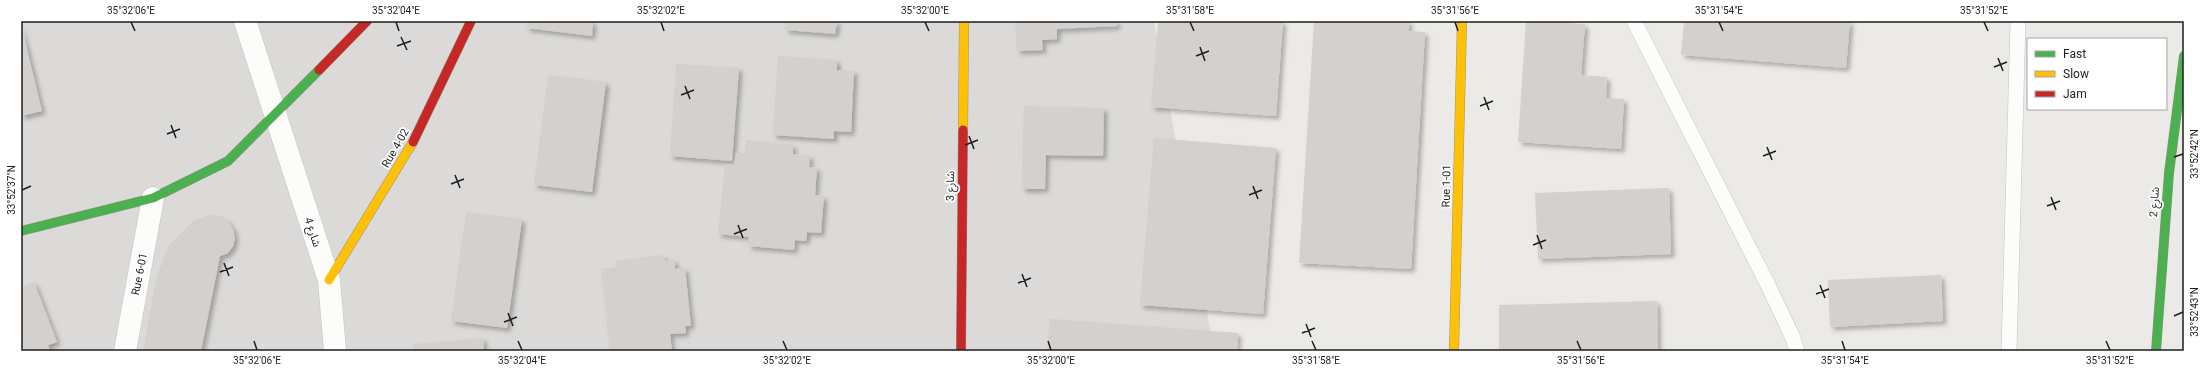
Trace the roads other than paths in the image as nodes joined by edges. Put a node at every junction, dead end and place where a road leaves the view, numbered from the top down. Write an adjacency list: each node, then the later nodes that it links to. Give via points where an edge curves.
1 (245, 21): 11 (street, شارع 4)
2 (367, 21): 11 (street)
3 (471, 21): 14 (street, Rue 4-02, via 412,144)
4 (964, 21): 17 (street, شارع 3)
5 (1462, 21): 18 (street, Rue 1-01)
6 (1634, 21): 19 (lane, via 1767,283)
7 (2018, 21): 9 (lane)
8 (2184, 56): 10 (street, شارع 2)
9 (2022, 90): 20 (lane)
10 (2172, 100): 21 (street, شارع 2)
11 (275, 116): 12 (street, via 228,161); 14 (street, شارع 4)
12 (153, 198): 13 (street); 15 (street, Rue 6-01)
13 (21, 232)
14 (329, 280): 16 (street, شارع 4)
15 (125, 351)
16 (335, 351)
17 (961, 351)
18 (1454, 351)
19 (1797, 351)
20 (2009, 351)
21 (2156, 351)

